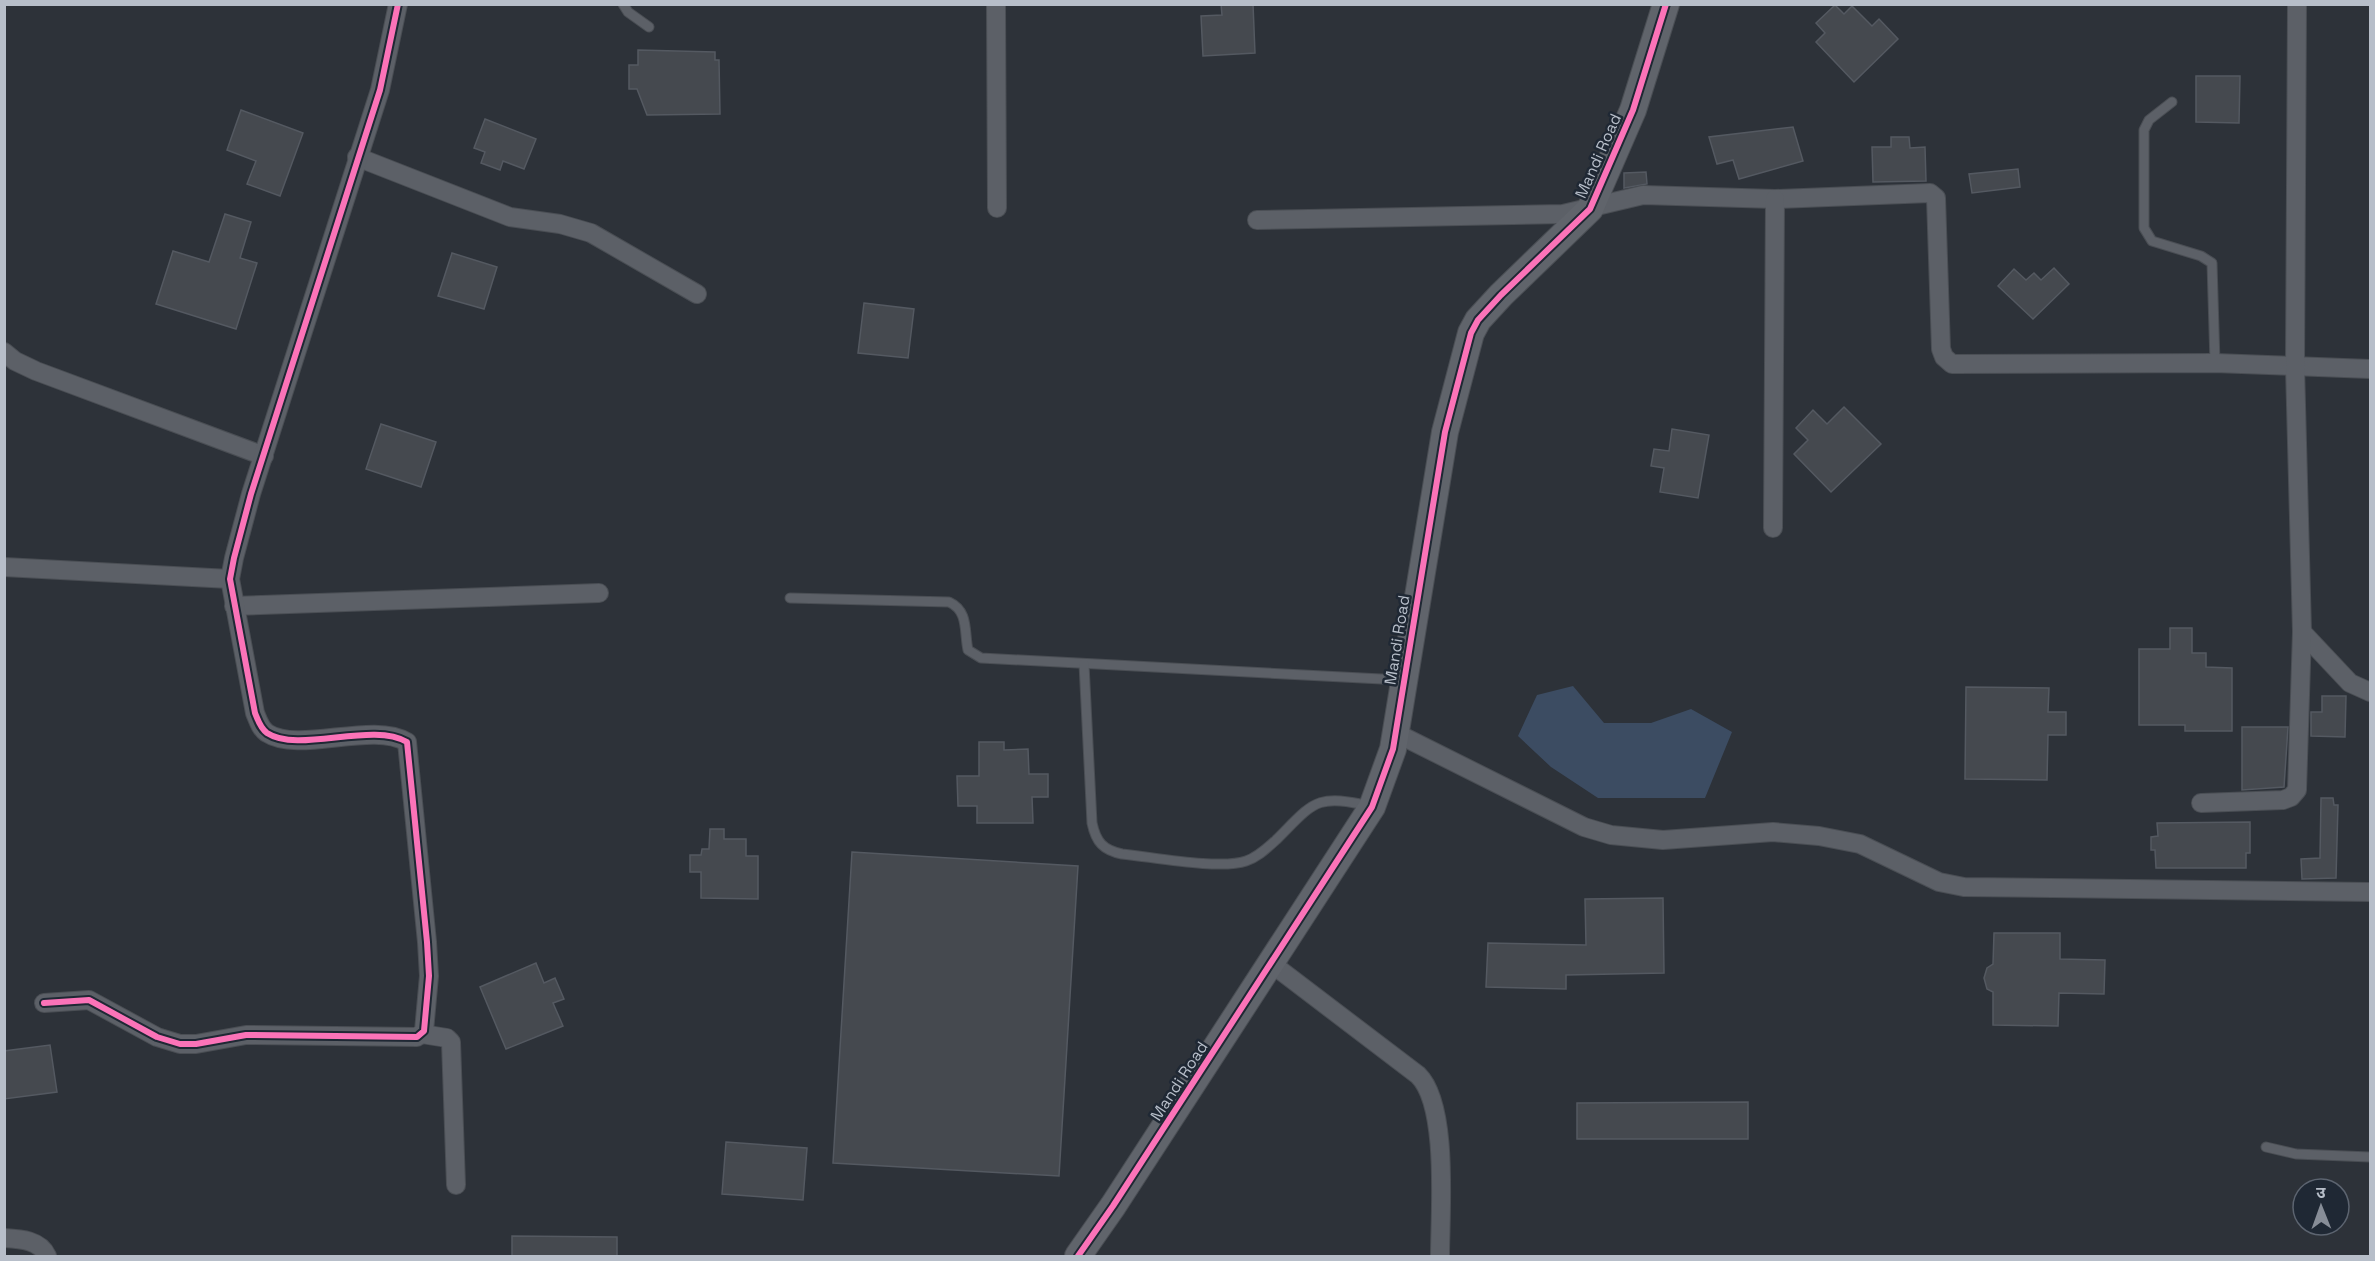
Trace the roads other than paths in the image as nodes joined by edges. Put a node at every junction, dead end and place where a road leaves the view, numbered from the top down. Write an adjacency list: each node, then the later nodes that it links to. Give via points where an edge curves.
1 (398, 4): 8 (street, via 380,90)
2 (623, 4): 6 (lane)
3 (996, 4): 10 (street)
4 (1666, 4): 11 (street, Mandi Road, via 1633,110)
5 (2297, 4): 16 (street)
6 (649, 27)
7 (2172, 102): 15 (lane, via 2149,120 2144,130 2144,228 2152,241 2201,255 2212,263)
8 (357, 157): 13 (street, via 510,217 591,233); 18 (street)
9 (1775, 200): 11 (street, via 1643,195); 15 (street, via 1935,195 1941,349 1952,364); 19 (street)
10 (997, 207)
11 (1590, 209): 12 (street, via 1563,214); 27 (street, Mandi Road, via 1501,295 1471,333 1445,432)
12 (1257, 220)
13 (697, 294)
14 (4, 352): 18 (street, via 36,371)
15 (2215, 363): 16 (street)
16 (2295, 367): 17 (street); 25 (street)
17 (2370, 369)
18 (264, 456): 21 (street, via 239,537)
19 (1773, 528)
20 (4, 567): 21 (street)
21 (231, 579): 24 (street)
22 (599, 593): 24 (street)
23 (790, 598): 26 (lane, via 949,602 962,611 968,651 974,656)
24 (234, 606): 35 (street, via 255,712 268,734 293,739 386,735 407,742 429,976)
25 (2302, 632): 28 (street, via 2350,683); 30 (street, via 2295,794 2283,800)
26 (1084, 664): 27 (lane); 31 (lane, via 1092,823 1099,844 1107,850 1238,864 1259,855 1318,801 1340,800)
27 (1404, 680): 29 (street, Mandi Road)
28 (2370, 692)
29 (1396, 733): 31 (street, Mandi Road); 32 (street, via 1584,827 1611,835 1663,840 1773,832 1819,836 1860,844 1938,882 1964,887)
30 (2202, 803)
31 (1372, 807): 33 (street, Mandi Road)
32 (2370, 892)
33 (1272, 964): 41 (street, Mandi Road); 42 (street, via 1418,1075 1429,1089 1440,1159)
34 (44, 1003): 35 (street, via 89,1000 157,1037 180,1044 246,1035)
35 (423, 1034): 38 (street, via 451,1042)
36 (2266, 1147): 37 (lane, via 2306,1155)
37 (2370, 1157)
38 (456, 1185)
39 (4, 1238): 40 (street, via 25,1239 43,1249)
40 (47, 1257)
41 (1078, 1257)
42 (1440, 1257)

